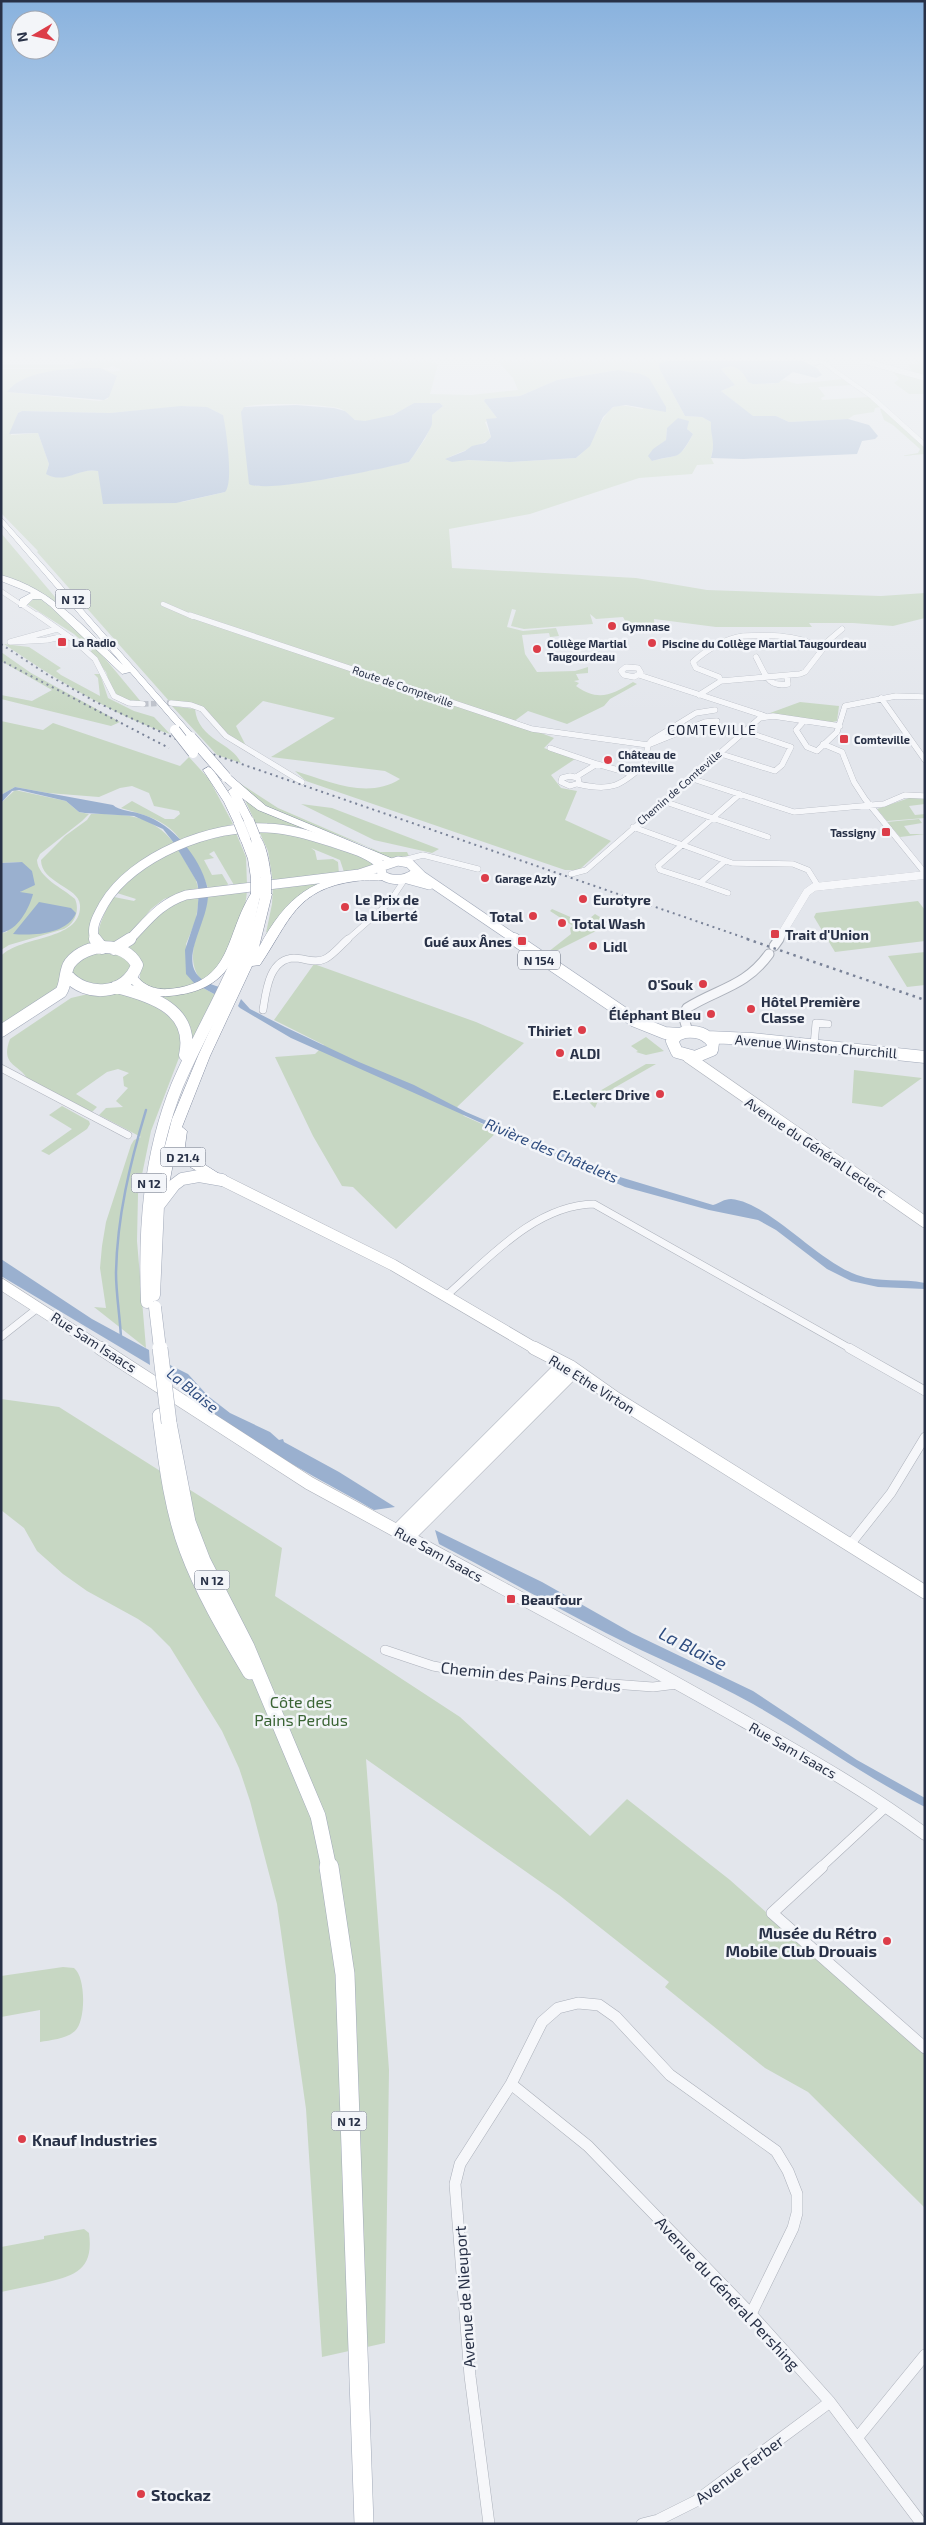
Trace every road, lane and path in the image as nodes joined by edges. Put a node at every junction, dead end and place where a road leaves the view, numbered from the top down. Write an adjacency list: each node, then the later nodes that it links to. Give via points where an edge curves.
1 (1, 519): 33 (highway, N 12)
2 (1, 527): 17 (highway, N 12)
3 (1, 578): 5 (highway, via 28,586)
4 (1, 592): 7 (street)
5 (44, 597): 7 (highway, via 28,597); 17 (highway, via 83,629)
6 (163, 604): 35 (street, Route de Compteville, via 532,729)
7 (22, 605): 9 (street)
8 (842, 629): 15 (street)
9 (57, 630): 10 (street); 11 (street)
10 (40, 635): 12 (street); 14 (street)
11 (65, 636): 12 (street); 25 (street, via 96,660 113,696)
12 (47, 640): 14 (street)
13 (1, 642): 14 (street)
14 (10, 642)
15 (819, 646): 19 (street, via 822,650 805,672); 21 (street, via 792,638 737,637 693,662 696,668 719,677)
16 (756, 657): 20 (street)
17 (127, 674): 51 (highway, N 12, bridge, via 208,770)
18 (639, 675): 22 (street)
19 (787, 677): 20 (street); 20 (street, via 788,684 784,686 772,684)
20 (767, 678): 21 (street)
21 (721, 681): 22 (street)
22 (699, 694): 28 (street)
23 (881, 698): 24 (street, via 899,695); 31 (street, via 845,706); 38 (street)
24 (925, 698)
25 (143, 704)
26 (172, 704): 44 (street, via 202,709 226,736)
27 (715, 710): 35 (street, via 696,713)
28 (765, 716): 30 (street); 32 (street, Chemin de Comteville)
29 (717, 721): 35 (street, via 706,722)
30 (804, 721): 31 (street); 34 (street, via 796,730 807,747 817,751)
31 (840, 726): 34 (street, via 838,732)
32 (744, 731): 37 (street, Chemin de Comteville); 37 (street, via 791,747 782,765 775,771)
33 (191, 737): 41 (highway, N 12, bridge)
34 (823, 744): 49 (street, via 842,752 854,782)
35 (648, 745): 40 (street, via 646,762)
36 (550, 748): 39 (street)
37 (718, 753): 43 (street, Chemin de Comteville)
38 (925, 760)
39 (597, 764): 40 (street); 42 (street)
40 (632, 774): 45 (street, via 610,790)
41 (226, 777): 51 (highway, N 12); 56 (highway, via 262,808)
42 (576, 777): 45 (street); 45 (street, via 566,776 561,782 568,786)
43 (690, 778): 46 (street); 48 (street, Chemin de Comteville)
44 (302, 782)
45 (578, 784)
46 (740, 794): 49 (street, via 794,812); 50 (street)
47 (925, 796): 49 (street, via 905,795 888,803)
48 (663, 801): 50 (street); 52 (street, Chemin de Comteville)
49 (870, 806): 62 (street)
50 (712, 818): 53 (street); 54 (street)
51 (244, 822): 67 (highway, N 12, bridge, via 261,878)
52 (632, 827): 54 (street); 61 (street, Chemin de Comteville, via 586,870)
53 (768, 838)
54 (682, 845): 57 (street); 64 (street, via 658,868)
55 (416, 855): 56 (street); 58 (street, via 413,859); 59 (street)
56 (397, 861): 58 (main road); 60 (main road)
57 (725, 861): 64 (street); 65 (street, via 793,864 808,870)
58 (415, 868): 63 (main road, via 413,875); 79 (main road, N 154, via 635,1021)
59 (478, 868)
60 (384, 872): 63 (main road); 68 (street, via 395,885); 69 (main road, via 361,852 284,829 247,829 183,842 163,850 138,867 108,898 97,917 93,935 95,943); 70 (main road, via 211,890 183,896 163,905 127,942); 75 (highway, via 338,881 294,904 277,926 243,987)
61 (571, 874)
62 (925, 874): 65 (street)
63 (406, 879): 68 (street); 79 (main road, N 154, via 432,887 627,1021)
64 (700, 883): 66 (street)
65 (818, 886): 79 (street, via 807,892 760,968 749,978 683,1012)
66 (728, 893)
67 (261, 894): 72 (highway, via 228,960 210,981 189,990 170,993 138,986); 75 (highway, N 12, via 264,912 256,942); 88 (main road, N 12, via 244,948 191,1054)
68 (396, 894): 76 (street, via 385,908 324,960 309,962 294,958 284,961 268,981)
69 (102, 948): 70 (main road); 71 (main road, via 74,958 67,967)
70 (114, 948): 72 (main road, via 135,959 137,967)
71 (67, 975): 74 (main road, via 75,985); 78 (main road, via 66,986 59,993)
72 (132, 977): 73 (main road)
73 (116, 987): 74 (main road); 88 (main road, via 138,993 169,1009 186,1026 188,1045 163,1111)
74 (91, 989): 80 (main road, via 64,997)
75 (235, 991): 88 (highway, N 12, via 189,1089)
76 (263, 1010)
77 (828, 1024): 82 (street, via 816,1023)
78 (1, 1030)
79 (679, 1036): 81 (main road); 84 (main road, via 676,1052)
80 (1, 1038)
81 (710, 1042): 82 (main road, Avenue Winston Churchill); 83 (main road); 85 (main road, Avenue Winston Churchill, via 747,1042)
82 (814, 1045): 85 (main road, Avenue Winston Churchill)
83 (704, 1056): 84 (main road); 87 (main road)
84 (688, 1057): 87 (main road, Avenue du Général Leclerc)
85 (925, 1059)
86 (1, 1068): 89 (street)
87 (708, 1073): 92 (main road, Avenue du Général Leclerc)
88 (172, 1116): 90 (highway, D 21.4, via 184,1122 179,1140 182,1156); 91 (highway, N 12); 95 (main road, N 12, via 154,1159 144,1223)
89 (128, 1135)
90 (222, 1180): 91 (main road, D 21.4, via 199,1176 182,1179); 94 (main road, D 21.4, via 393,1265)
91 (158, 1206): 95 (main road, N 12)
92 (924, 1220)
93 (1, 1284): 96 (main road, Rue Sam Isaacs)
94 (446, 1296): 98 (main road, Rue Ethe Virton / D 21.4, via 532,1347); 99 (street, via 535,1221 571,1204 584,1202 603,1209)
95 (151, 1305): 114 (main road, N 12, bridge, via 164,1419 194,1538 247,1647 318,1816 335,1898 344,1964)
96 (39, 1307): 97 (street); 101 (main road, Rue Sam Isaacs, via 309,1483)
97 (1, 1337)
98 (565, 1372): 101 (main road); 102 (main road, Rue Ethe Virton, via 615,1398)
99 (925, 1391)
100 (925, 1437): 102 (street, via 891,1493)
101 (403, 1534): 105 (street, Rue Sam Isaacs)
102 (848, 1546): 103 (main road, Rue Ethe Virton)
103 (925, 1592)
104 (385, 1650): 105 (street, Chemin des Pains Perdus, via 433,1666 478,1674 653,1687)
105 (679, 1684): 106 (street, Rue Sam Isaacs)
106 (887, 1806): 107 (street, Rue Sam Isaacs); 108 (street, via 772,1913)
107 (925, 1834)
108 (925, 2048)
109 (511, 2084): 110 (street, Avenue du Général Pershing, via 588,2146); 110 (street, Avenue de Nieuport, via 542,2022 558,2008 578,2003 599,2005 616,2017 670,2076 776,2151 797,2194 797,2213 793,2228); 115 (street, Avenue de Nieuport, via 460,2164 455,2184 470,2376)
110 (751, 2314): 112 (street, Avenue du Général Pershing)
111 (925, 2355): 113 (street)
112 (830, 2402): 113 (street, Avenue du Général Pershing); 116 (street, Avenue Ferber, via 696,2501 658,2520)
113 (858, 2437): 117 (street, Avenue du Général Pershing)
114 (364, 2524)
115 (489, 2524)
116 (642, 2524)
117 (922, 2524)

